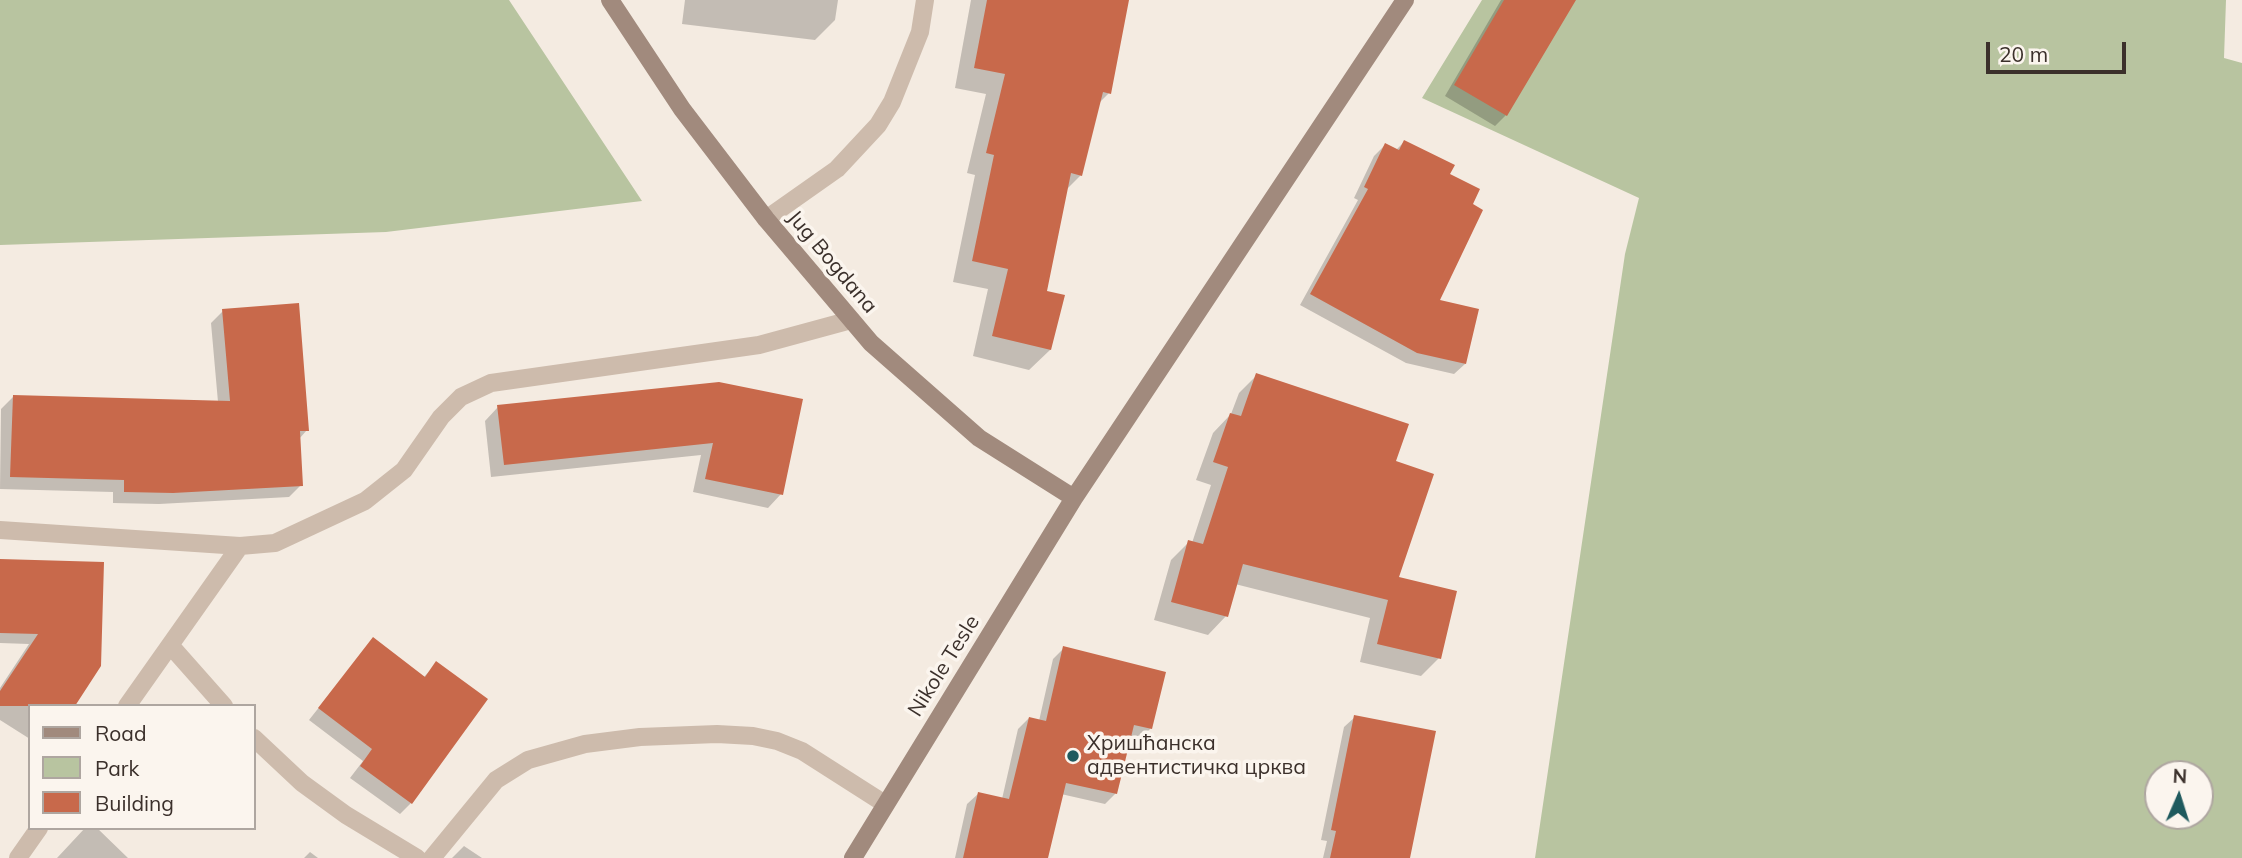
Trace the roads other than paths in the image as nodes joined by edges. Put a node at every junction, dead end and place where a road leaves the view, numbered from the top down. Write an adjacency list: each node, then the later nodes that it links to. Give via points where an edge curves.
1 (610, 0): 4 (street, Jug Bogdana, via 682,108)
2 (925, 0): 4 (street, via 920,32 878,125 837,169)
3 (1405, 0): 6 (street, Nikole Tesle)
4 (766, 219): 5 (street, Jug Bogdana)
5 (851, 320): 6 (street, Jug Bogdana, via 979,438); 8 (street, via 758,345 491,383 461,397 441,416 404,470 365,501 275,543)
6 (1074, 498): 13 (street, Nikole Tesle)
7 (0, 530): 8 (street)
8 (240, 546): 9 (street)
9 (170, 645): 10 (street); 11 (street)
10 (128, 704)
11 (222, 704)
12 (256, 740): 16 (street, via 302,783)
13 (885, 804): 17 (street, via 802,751 753,736 717,734 584,744 528,760 496,780); 18 (street, Nikole Tesle)
14 (38, 830): 15 (street)
15 (18, 858)
16 (417, 858)
17 (432, 858)
18 (853, 858)

